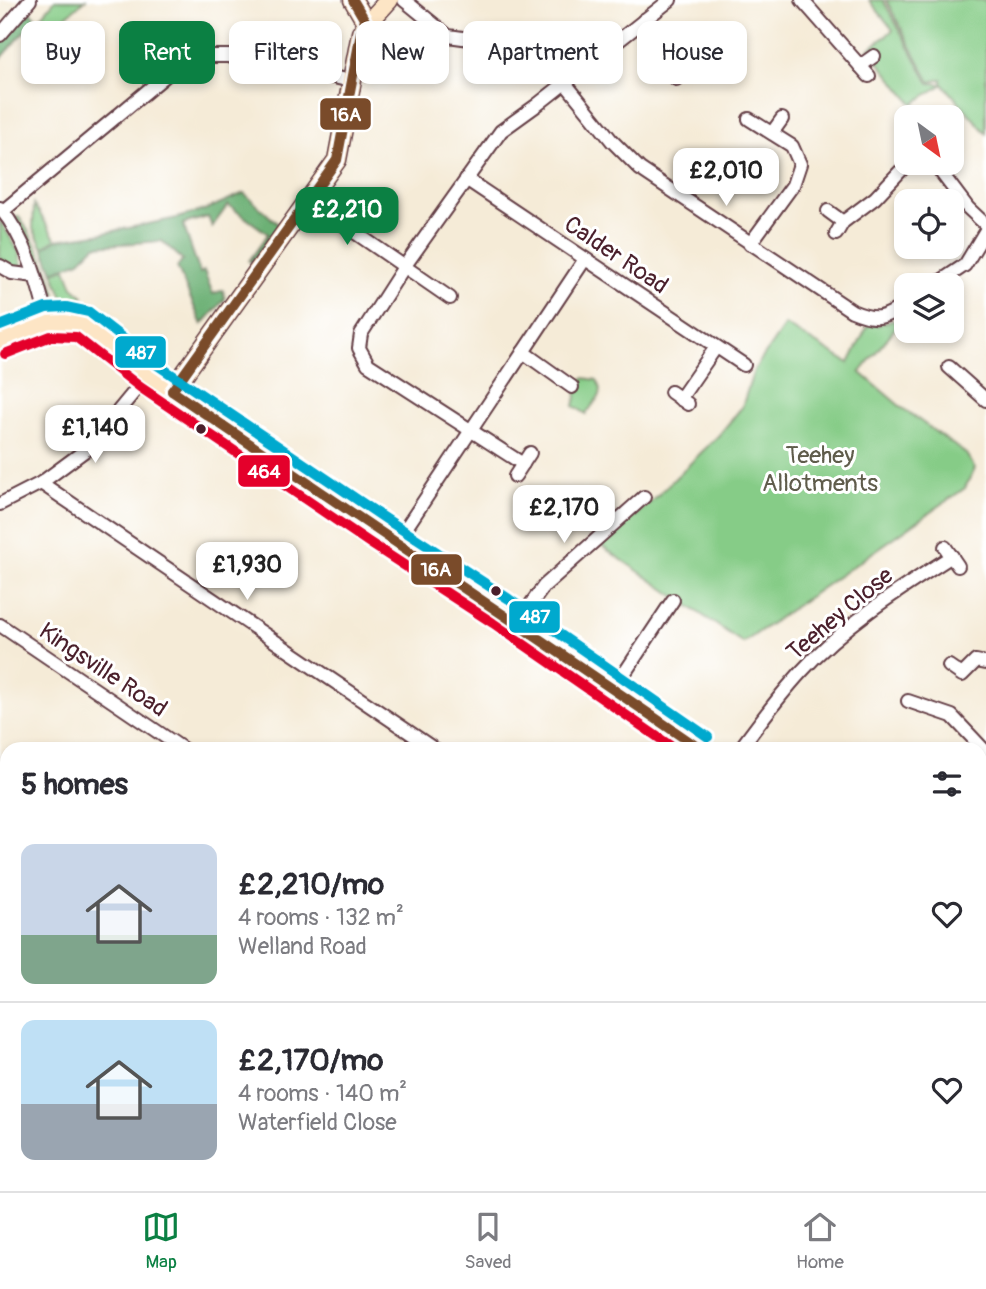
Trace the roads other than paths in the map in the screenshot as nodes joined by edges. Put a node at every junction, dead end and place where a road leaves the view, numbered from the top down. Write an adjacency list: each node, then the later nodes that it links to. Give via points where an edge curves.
1 (30, 0): 10 (street)
2 (353, 0): 8 (street)
3 (389, 0): 9 (street)
4 (404, 0): 12 (street, via 448,36)
5 (670, 0): 7 (street)
6 (802, 0): 13 (street, via 864,71)
7 (644, 20): 11 (street)
8 (365, 21)
9 (370, 21)
10 (0, 35)
11 (623, 37)
12 (463, 38)
13 (874, 56)
14 (356, 57): 15 (street)
15 (351, 81): 24 (street, via 337,160); 25 (street, via 228,56 191,61 170,72)
16 (564, 84): 23 (street, via 501,131)
17 (566, 84): 31 (street, via 640,169)
18 (749, 119): 20 (street)
19 (782, 119): 20 (street)
20 (772, 133): 31 (street, via 792,146 800,164 793,185)
21 (897, 175): 27 (street)
22 (943, 175): 28 (street)
23 (466, 179): 32 (street, Calder Road); 34 (street)
24 (308, 200): 34 (street); 47 (street)
25 (1, 210): 36 (street)
26 (828, 211): 27 (street)
27 (843, 222): 30 (street)
28 (986, 225)
29 (986, 230): 35 (street, via 965,265)
30 (836, 234)
31 (750, 244): 38 (street, via 852,311 869,318)
32 (585, 259): 41 (street, Calder Road); 42 (street)
33 (0, 266): 36 (street)
34 (404, 267): 37 (street); 50 (street, via 360,334 359,348 368,364)
35 (953, 273)
36 (35, 276): 39 (street)
37 (450, 299)
38 (894, 312)
39 (48, 322): 40 (street); 45 (street, via 82,324)
40 (0, 341)
41 (716, 347): 43 (street, Calder Road); 48 (street)
42 (523, 352): 46 (street, via 570,390); 50 (street)
43 (744, 365)
44 (949, 367): 49 (street)
45 (148, 375): 47 (street); 52 (street, via 88,449)
46 (580, 375)
47 (172, 391): 55 (street)
48 (680, 398)
49 (986, 400)
50 (472, 431): 51 (street, via 527,459); 55 (street)
51 (515, 476)
52 (41, 483): 54 (street); 65 (street)
53 (644, 497): 58 (street, via 544,586)
54 (0, 504)
55 (396, 543): 58 (street)
56 (951, 556): 67 (street, Teehey Close, via 828,645 801,671)
57 (673, 600): 62 (street)
58 (518, 622): 62 (street)
59 (0, 625): 64 (street, Kingsville Road)
60 (986, 663): 61 (street, via 976,661 962,675)
61 (949, 666)
62 (614, 689): 66 (street)
63 (908, 701): 68 (street, via 952,716)
64 (173, 742)
65 (424, 742)
66 (690, 742)
67 (745, 742)
68 (977, 742)

